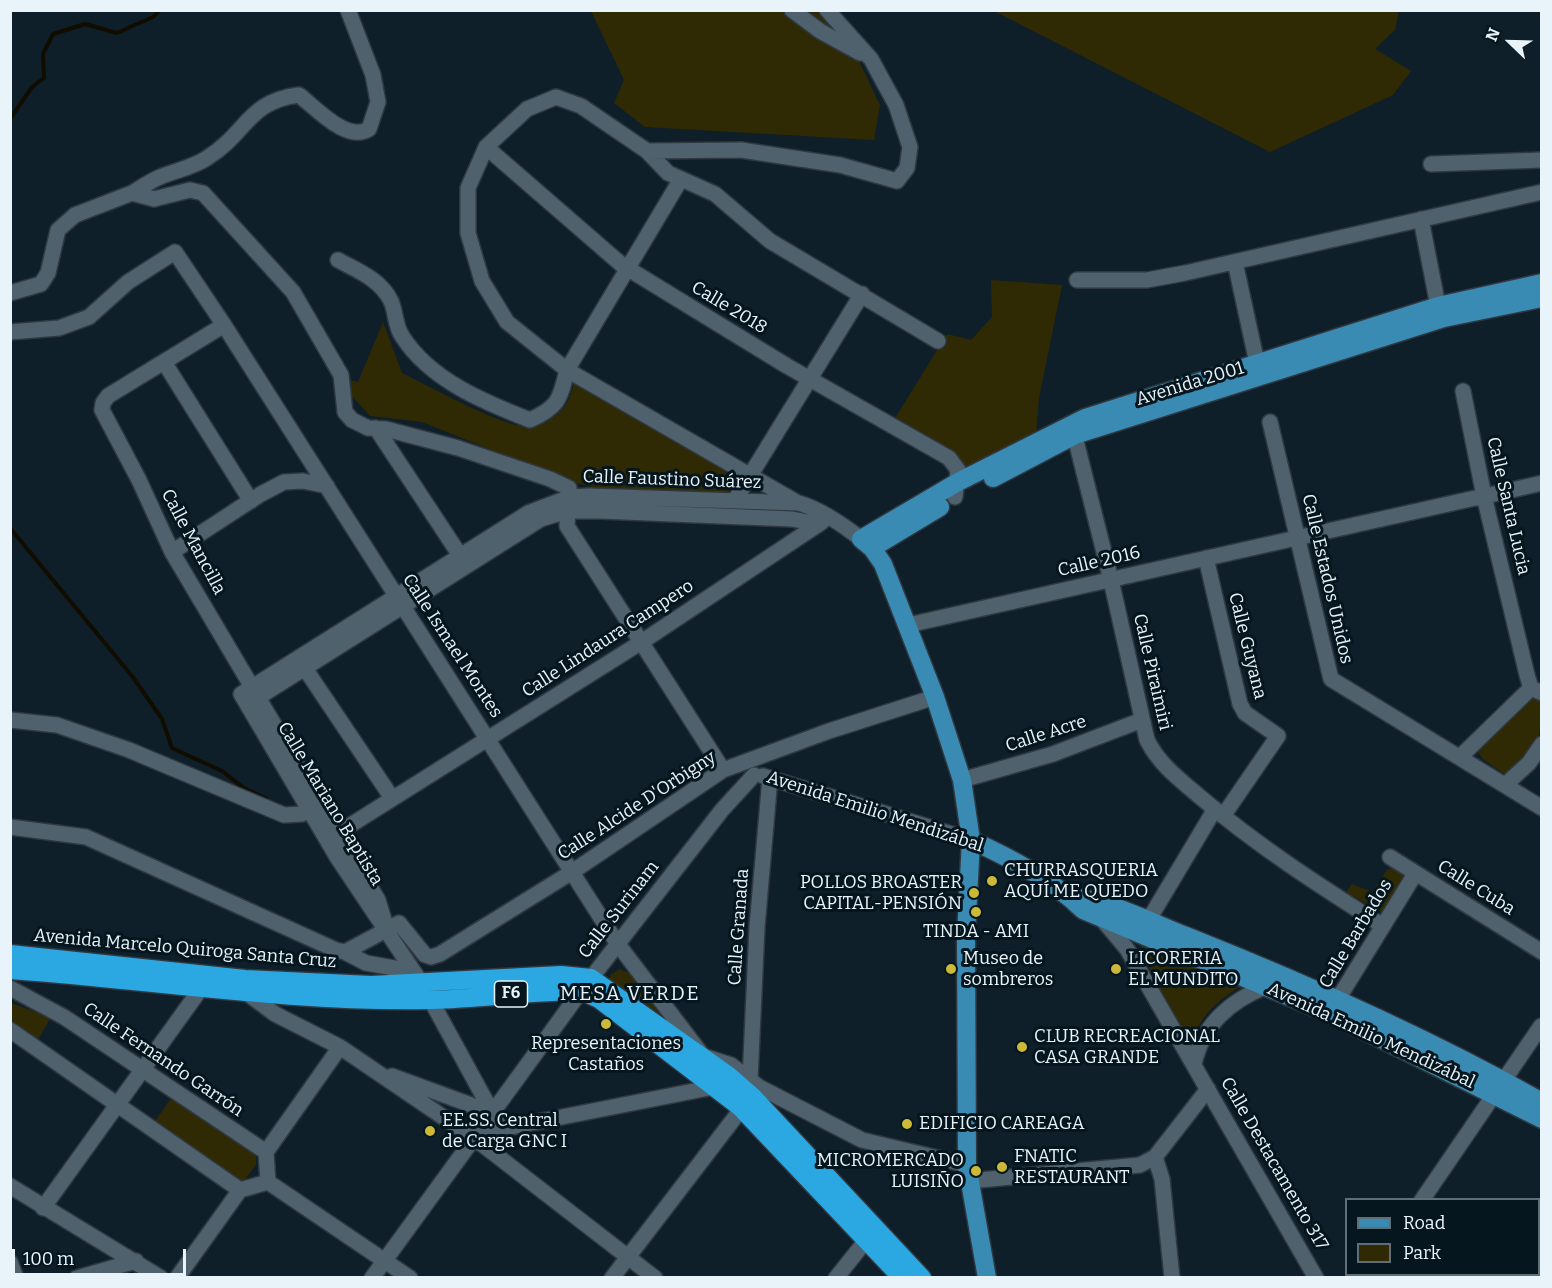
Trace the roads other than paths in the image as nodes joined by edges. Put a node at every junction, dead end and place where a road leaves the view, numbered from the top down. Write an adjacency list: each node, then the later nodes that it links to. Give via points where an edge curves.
1 (348, 10): 11 (street, via 373,75 378,102 369,129 355,134 299,95 278,97 258,108 236,136 210,156)
2 (792, 10): 4 (street)
3 (827, 10): 4 (street)
4 (870, 59): 6 (street, via 896,105 910,147 907,168 897,181 840,165 741,150)
5 (486, 147): 6 (street, via 527,108 556,97 581,106); 15 (street, Calle 2018); 27 (street, via 468,188 468,233 482,281 507,322)
6 (647, 152): 9 (street, via 668,173)
7 (1542, 160): 8 (street)
8 (1431, 164)
9 (681, 179): 15 (street); 19 (street, via 715,194 770,242)
10 (1542, 192): 12 (street)
11 (132, 193): 18 (street, via 75,214 58,230 48,273 41,284); 31 (street, via 154,199 190,190 203,193 213,202 293,292 314,325 340,375 345,412 358,424)
12 (1421, 219): 14 (street); 21 (street)
13 (338, 260): 27 (street, via 376,281 391,302 400,334 419,358 485,402 530,420 547,413 559,402)
14 (1235, 262): 16 (street, via 1147,280); 26 (street)
15 (627, 269): 27 (street); 28 (street, Calle 2018)
16 (1077, 280)
17 (1542, 283): 21 (main road, Avenida 2001)
18 (10, 293)
19 (862, 294): 24 (street); 28 (street)
20 (1542, 298): 32 (main road, Avenida 2001, via 1444,318)
21 (1438, 306): 26 (main road, Avenida 2001)
22 (224, 325): 23 (street, Calle Ismael Montes, via 175,252 129,282 89,317 59,328); 25 (street); 35 (street, Calle Ismael Montes)
23 (10, 332)
24 (938, 341)
25 (164, 362): 39 (street); 45 (street, Calle Mancilla, via 108,396 102,410)
26 (1257, 363): 32 (main road, Avenida 2001)
27 (567, 370): 33 (street)
28 (810, 379): 33 (street); 36 (street, Calle 2018, via 949,458 958,470)
29 (1463, 391): 37 (street, Calle Santa Lucia)
30 (1270, 422): 43 (street, Calle Estados Unidos)
31 (376, 428): 41 (street, via 458,448 550,479 569,488); 47 (street)
32 (1073, 430): 36 (main road, Avenida 2001); 48 (street, Calle Piraimiri)
33 (751, 474): 38 (street); 40 (street)
34 (1542, 483): 37 (street, Calle 2016)
35 (327, 486): 39 (street, via 284,482); 49 (street, Calle Ismael Montes)
36 (957, 490): 44 (main road, Avenida 2001)
37 (1484, 496): 43 (street, Calle 2016); 53 (street, Calle Santa Lucia)
38 (735, 500): 40 (street, Calle Faustino Suárez); 41 (street, Calle Faustino Suárez)
39 (251, 501): 45 (street)
40 (799, 503): 42 (street, Calle Faustino Suárez, via 819,509)
41 (569, 504): 42 (street, Calle Faustino Suárez); 47 (street, Calle Faustino Suárez); 51 (street, via 567,526)
42 (823, 521): 44 (street, Calle Faustino Suárez); 51 (street, Calle Lindaura Campero)
43 (1298, 538): 46 (street, Calle 2016); 60 (street, Calle Estados Unidos, via 1330,679)
44 (866, 543): 50 (main road, via 882,564)
45 (172, 552): 54 (street, Calle Mancilla)
46 (1206, 558): 48 (street, Calle 2016); 70 (street, Calle Guyana, via 1240,704 1245,713 1278,736)
47 (463, 560): 49 (street, Calle Faustino Suárez)
48 (1111, 580): 50 (street, Calle 2016); 57 (street, Calle Piraimiri)
49 (399, 601): 52 (street, Calle Faustino Suárez); 58 (street, Calle Ismael Montes)
50 (908, 625): 55 (main road)
51 (640, 643): 58 (street, Calle Lindaura Campero); 62 (street)
52 (301, 663): 54 (street, Calle Faustino Suárez); 67 (street)
53 (1536, 691): 60 (street)
54 (251, 692): 68 (street, Calle Mariano Baptista)
55 (935, 697): 61 (street, Calle Alcide D'Orbigny); 65 (main road)
56 (10, 720): 68 (street, via 57,725 129,750 284,815 294,816)
57 (1142, 720): 65 (street, Calle Acre, via 1053,754); 70 (street, Calle Piraimiri, via 1147,740 1162,765)
58 (488, 739): 67 (street, Calle Lindaura Campero); 75 (street, Calle Ismael Montes)
59 (1542, 744): 66 (street, via 1529,763)
60 (1460, 757): 66 (street, Calle Estados Unidos)
61 (748, 760): 62 (street, Calle Alcide D'Orbigny); 63 (street, Avenida Emilio Mendizábal)
62 (723, 770): 75 (street, Calle Alcide D'Orbigny)
63 (754, 775): 64 (street, Avenida Emilio Mendizábal); 82 (street, Calle Surinam)
64 (770, 777): 73 (street, Avenida Emilio Mendizábal); 104 (street, Calle Granada)
65 (962, 780): 73 (main road)
66 (1505, 785): 69 (street, Calle Estados Unidos)
67 (392, 798): 72 (street, Calle Lindaura Campero)
68 (315, 805): 72 (street, Calle Mariano Baptista)
69 (1542, 808)
70 (1219, 813): 79 (street, Calle Guyana); 80 (street, Calle Piraimiri, via 1296,870)
71 (10, 827): 83 (street, via 86,837)
72 (333, 836): 81 (street, Calle Mariano Baptista, via 370,909)
73 (971, 840): 77 (main road, Avenida Emilio Mendizábal, via 1002,854); 113 (main road, via 966,936)
74 (1390, 858): 76 (street, Calle Cuba)
75 (572, 873): 81 (street, Calle Alcide D'Orbigny, via 431,957 399,923); 82 (street, Calle Ismael Montes)
76 (1415, 874): 80 (street, Calle Barbados); 84 (street, Calle Cuba)
77 (1070, 897): 78 (main road, Avenida Emilio Mendizábal, via 1083,910); 79 (main road, Avenida Emilio Mendizábal, via 1086,898)
78 (1101, 918): 87 (main road, Avenida Emilio Mendizábal); 98 (street, Calle Destacamento 317, via 1127,949)
79 (1148, 921): 87 (main road, Avenida Emilio Mendizábal)
80 (1383, 926): 93 (street, Calle Barbados)
81 (388, 931): 83 (street); 90 (street, Calle Mariano Baptista)
82 (617, 943): 89 (street, Calle Surinam); 97 (street, Calle Ismael Montes)
83 (345, 952): 90 (street)
84 (1542, 952)
85 (10, 954): 88 (highway, Avenida Marcelo Quiroga Santa Cruz / F6)
86 (10, 970): 88 (highway, Avenida Marcelo Quiroga Santa Cruz / F6)
87 (1269, 979): 93 (main road, Avenida Emilio Mendizábal); 98 (street, via 1233,1003 1209,1027)
88 (202, 980): 91 (highway, Avenida Marcelo Quiroga Santa Cruz / F6); 100 (street)
89 (586, 984): 90 (highway, Avenida Marcelo Quiroga Santa Cruz / F6); 97 (highway); 101 (highway, via 599,999); 107 (street, Calle Surinam)
90 (422, 985): 91 (highway, Avenida Marcelo Quiroga Santa Cruz / F6); 107 (street, Calle Mariano Baptista)
91 (244, 986): 96 (street, via 275,1014)
92 (10, 988): 100 (street, Calle Fernando Garrón, via 64,1017)
93 (1336, 1007): 102 (main road, Avenida Emilio Mendizábal)
94 (1541, 1026): 102 (street)
95 (10, 1030): 106 (street)
96 (340, 1047): 99 (street); 111 (street)
97 (703, 1056): 104 (highway)
98 (1194, 1064): 103 (street, Calle Destacamento 317)
99 (367, 1067): 107 (street); 110 (street)
100 (144, 1070): 106 (street); 111 (street, Calle Fernando Garrón)
101 (714, 1087): 104 (highway); 109 (street)
102 (1499, 1087): 105 (main road, Avenida Emilio Mendizábal); 108 (main road, Avenida Emilio Mendizábal); 117 (street)
103 (1208, 1089): 112 (street); 137 (street, Calle Destacamento 317)
104 (748, 1094): 113 (street, via 784,1101 862,1140); 119 (highway); 120 (street)
105 (1542, 1102)
106 (118, 1107): 116 (street); 118 (street)
107 (493, 1113): 109 (street, Calle Mariano Baptista); 110 (street, Calle Surinam)
108 (1542, 1119)
109 (500, 1127): 110 (street)
110 (474, 1138): 120 (street); 121 (street, Calle Surinam)
111 (266, 1152): 114 (street)
112 (1155, 1157): 113 (street, via 1140,1165); 136 (street, via 1162,1179)
113 (968, 1173): 135 (main road)
114 (268, 1182): 116 (street); 121 (street)
115 (10, 1186): 118 (street)
116 (240, 1190): 127 (street)
117 (1423, 1198)
118 (43, 1208): 122 (street)
119 (871, 1234): 132 (street); 133 (highway); 134 (highway)
120 (627, 1256): 130 (street); 131 (street)
121 (385, 1260): 128 (street, Calle Surinam); 129 (street)
122 (136, 1261): 125 (street); 126 (street)
123 (10, 1262): 124 (street)
124 (16, 1278)
125 (77, 1278)
126 (161, 1278)
127 (177, 1278)
128 (372, 1278)
129 (410, 1278)
130 (612, 1278)
131 (655, 1278)
132 (836, 1278)
133 (902, 1278)
134 (922, 1278)
135 (987, 1278)
136 (1172, 1278)
137 (1316, 1278)

